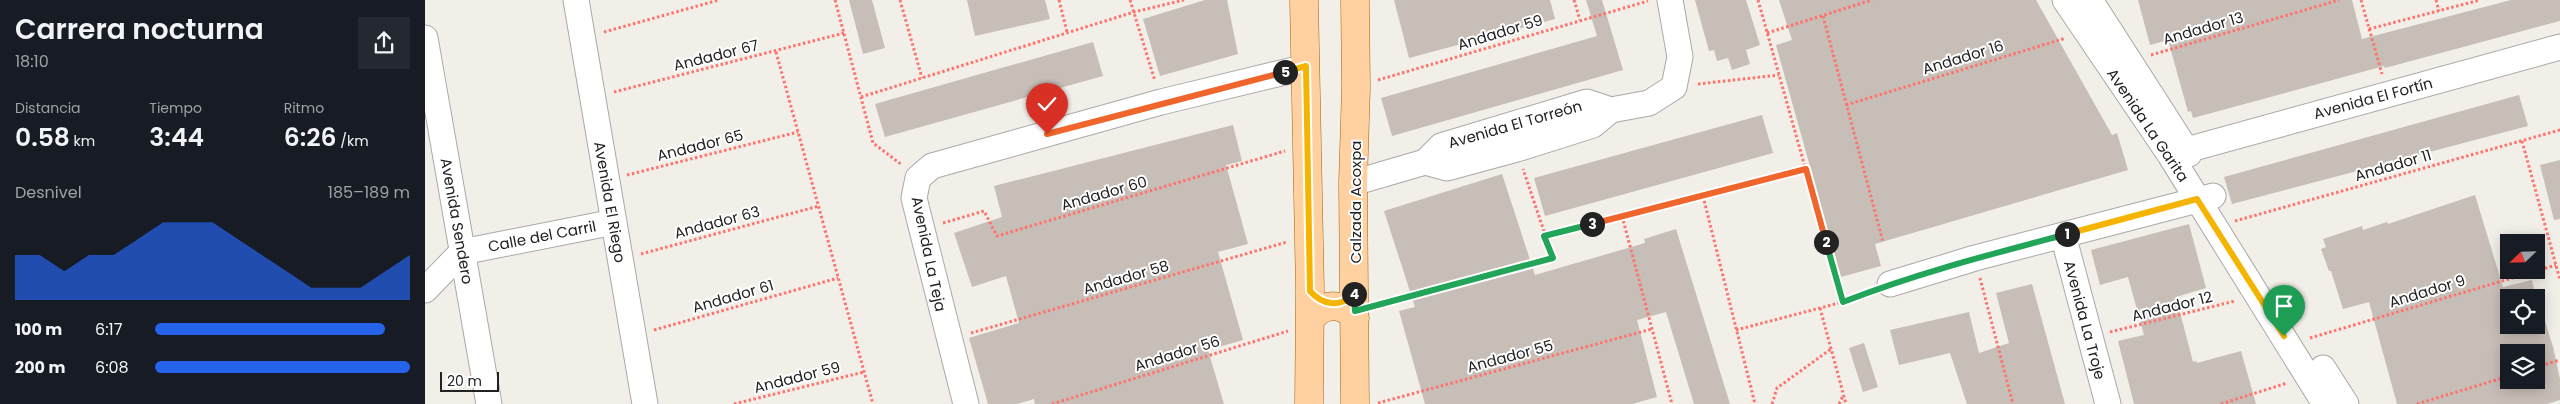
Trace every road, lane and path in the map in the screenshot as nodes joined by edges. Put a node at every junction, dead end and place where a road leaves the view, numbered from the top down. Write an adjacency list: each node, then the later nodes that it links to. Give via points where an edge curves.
1 (576, 0): 30 (street, Avenida El Riego)
2 (719, 0): 30 (path)
3 (835, 0): 27 (path)
4 (900, 0): 37 (path)
5 (1059, 0): 28 (path)
6 (1130, 0): 22 (path)
7 (1184, 0): 22 (path)
8 (1304, 0): 35 (main road)
9 (1355, 0): 38 (main road, Calzada Acoxpa)
10 (1574, 0): 24 (path)
11 (1651, 0): 24 (path, Andador 59)
12 (1671, 0): 39 (street, via 1680,57)
13 (1757, 0): 29 (path)
14 (1872, 0): 23 (path)
15 (2065, 0): 26 (street, Avenida La Garita)
16 (2090, 0): 34 (street, Avenida La Garita)
17 (2339, 0): 34 (path, Andador 13)
18 (2361, 0): 25 (path)
19 (2436, 0): 21 (path)
20 (2480, 0): 21 (path)
21 (2439, 11): 25 (path)
22 (1134, 12): 28 (path); 43 (path)
23 (1823, 16): 29 (path); 44 (path)
24 (1579, 20): 38 (path, Andador 59)
25 (2369, 29): 40 (path)
26 (2085, 31): 44 (path, Andador 16); 51 (street, Avenida La Garita)
27 (844, 32): 33 (path, Andador 67); 42 (path)
28 (1067, 32): 37 (path)
29 (1767, 33): 36 (path)
30 (582, 38): 41 (street, Avenida El Riego)
31 (2560, 47): 40 (street, Avenida El Fortín)
32 (426, 51): 68 (street, Avenida Sendero)
33 (776, 52): 41 (path, Andador 67); 47 (path)
34 (2131, 61): 51 (street, Avenida La Garita)
35 (1306, 66): 43 (street, Avenida La Teja); 49 (main road)
36 (1779, 75): 39 (path); 53 (path)
37 (922, 78): 42 (path)
38 (1356, 87): 56 (main road, Calzada Acoxpa)
39 (1674, 87): 45 (street, Avenida El Torreón, via 1649,103)
40 (2388, 94): 51 (street, Avenida El Fortín)
41 (592, 97): 55 (street, Avenida El Riego)
42 (861, 97): 54 (path, via 873,143)
43 (1161, 102): 54 (street, Avenida La Teja, via 932,166)
44 (1847, 104): 67 (path)
45 (1611, 110): 50 (street, Avenida El Torreón, via 1593,125); 52 (street, Avenida El Torreón, via 1587,102 1441,146)
46 (2560, 130): 48 (path, Andador 11)
47 (799, 132): 55 (path, Andador 65); 59 (path)
48 (2522, 141): 62 (path, Andador 11); 71 (path)
49 (1307, 145): 63 (path, Andador 60, via 997,236 984,211); 65 (main road)
50 (1517, 149): 52 (street, Avenida El Torreón, via 1447,168); 66 (path)
51 (2178, 152): 58 (street, Avenida La Garita)
52 (1425, 162): 56 (street, Avenida El Torreón)
53 (1806, 169): 57 (path); 78 (path)
54 (918, 178): 63 (street, Avenida La Teja, via 914,198)
55 (607, 180): 61 (street, Avenida El Riego)
56 (1353, 183): 79 (main road, Calzada Acoxpa)
57 (1703, 196): 60 (path); 83 (path)
58 (2206, 197): 62 (street, Avenida La Garita); 64 (street); 77 (street, Avenida La Garita)
59 (819, 206): 70 (path, Andador 63); 72 (path)
60 (1622, 216): 66 (path); 82 (path)
61 (614, 222): 68 (street, Calle del Carril); 70 (street, Avenida El Riego)
62 (2232, 222): 87 (street, Avenida La Garita)
63 (921, 230): 86 (street, Avenida La Teja)
64 (2063, 235): 69 (street); 85 (street, Avenida La Troje)
65 (1309, 236): 76 (main road); 86 (path, Andador 58)
66 (1544, 236): 79 (path, via 1553,258)
67 (1883, 242)
68 (462, 252): 75 (street); 95 (street, Avenida Sendero)
69 (1975, 258): 74 (street); 109 (path)
70 (620, 259): 84 (street, Avenida El Riego)
71 (2556, 265): 73 (path); 87 (path, Andador 9)
72 (839, 278): 84 (path, Andador 61); 91 (path)
73 (2560, 280)
74 (1890, 284): 78 (path)
75 (425, 290)
76 (1310, 291): 79 (main road, via 1319,300 1331,304 1345,301); 81 (main road)
77 (2259, 296): 85 (path, Andador 12); 92 (street, Avenida La Garita)
78 (1843, 302): 80 (path)
79 (1355, 307): 81 (main road, via 1331,306 1319,310); 102 (main road, Calzada Acoxpa)
80 (1820, 308): 83 (path); 88 (path)
81 (1310, 322): 100 (path, Andador 56); 101 (main road)
82 (1653, 329): 103 (path, Andador 55); 104 (path)
83 (1736, 330): 105 (path)
84 (633, 336): 96 (street, Avenida El Riego)
85 (2091, 337): 110 (street, Avenida La Troje)
86 (948, 339): 99 (street, Avenida La Teja)
87 (2305, 339): 113 (street, Avenida La Garita)
88 (1831, 349): 94 (path); 106 (path, via 1777,388)
89 (2560, 360): 90 (path)
90 (2545, 364)
91 (864, 372): 97 (path, Andador 59); 98 (path)
92 (2309, 377): 111 (path); 112 (street, Avenida La Garita)
93 (2500, 379): 114 (path)
94 (1843, 396): 107 (path); 108 (path)
95 (489, 404)
96 (645, 404)
97 (734, 404)
98 (873, 404)
99 (967, 404)
100 (1052, 404)
101 (1309, 404)
102 (1355, 404)
103 (1373, 404)
104 (1672, 404)
105 (1755, 404)
106 (1772, 404)
107 (1839, 404)
108 (1845, 404)
109 (2013, 404)
110 (2108, 404)
111 (2221, 404)
112 (2325, 404)
113 (2346, 404)
114 (2417, 404)

